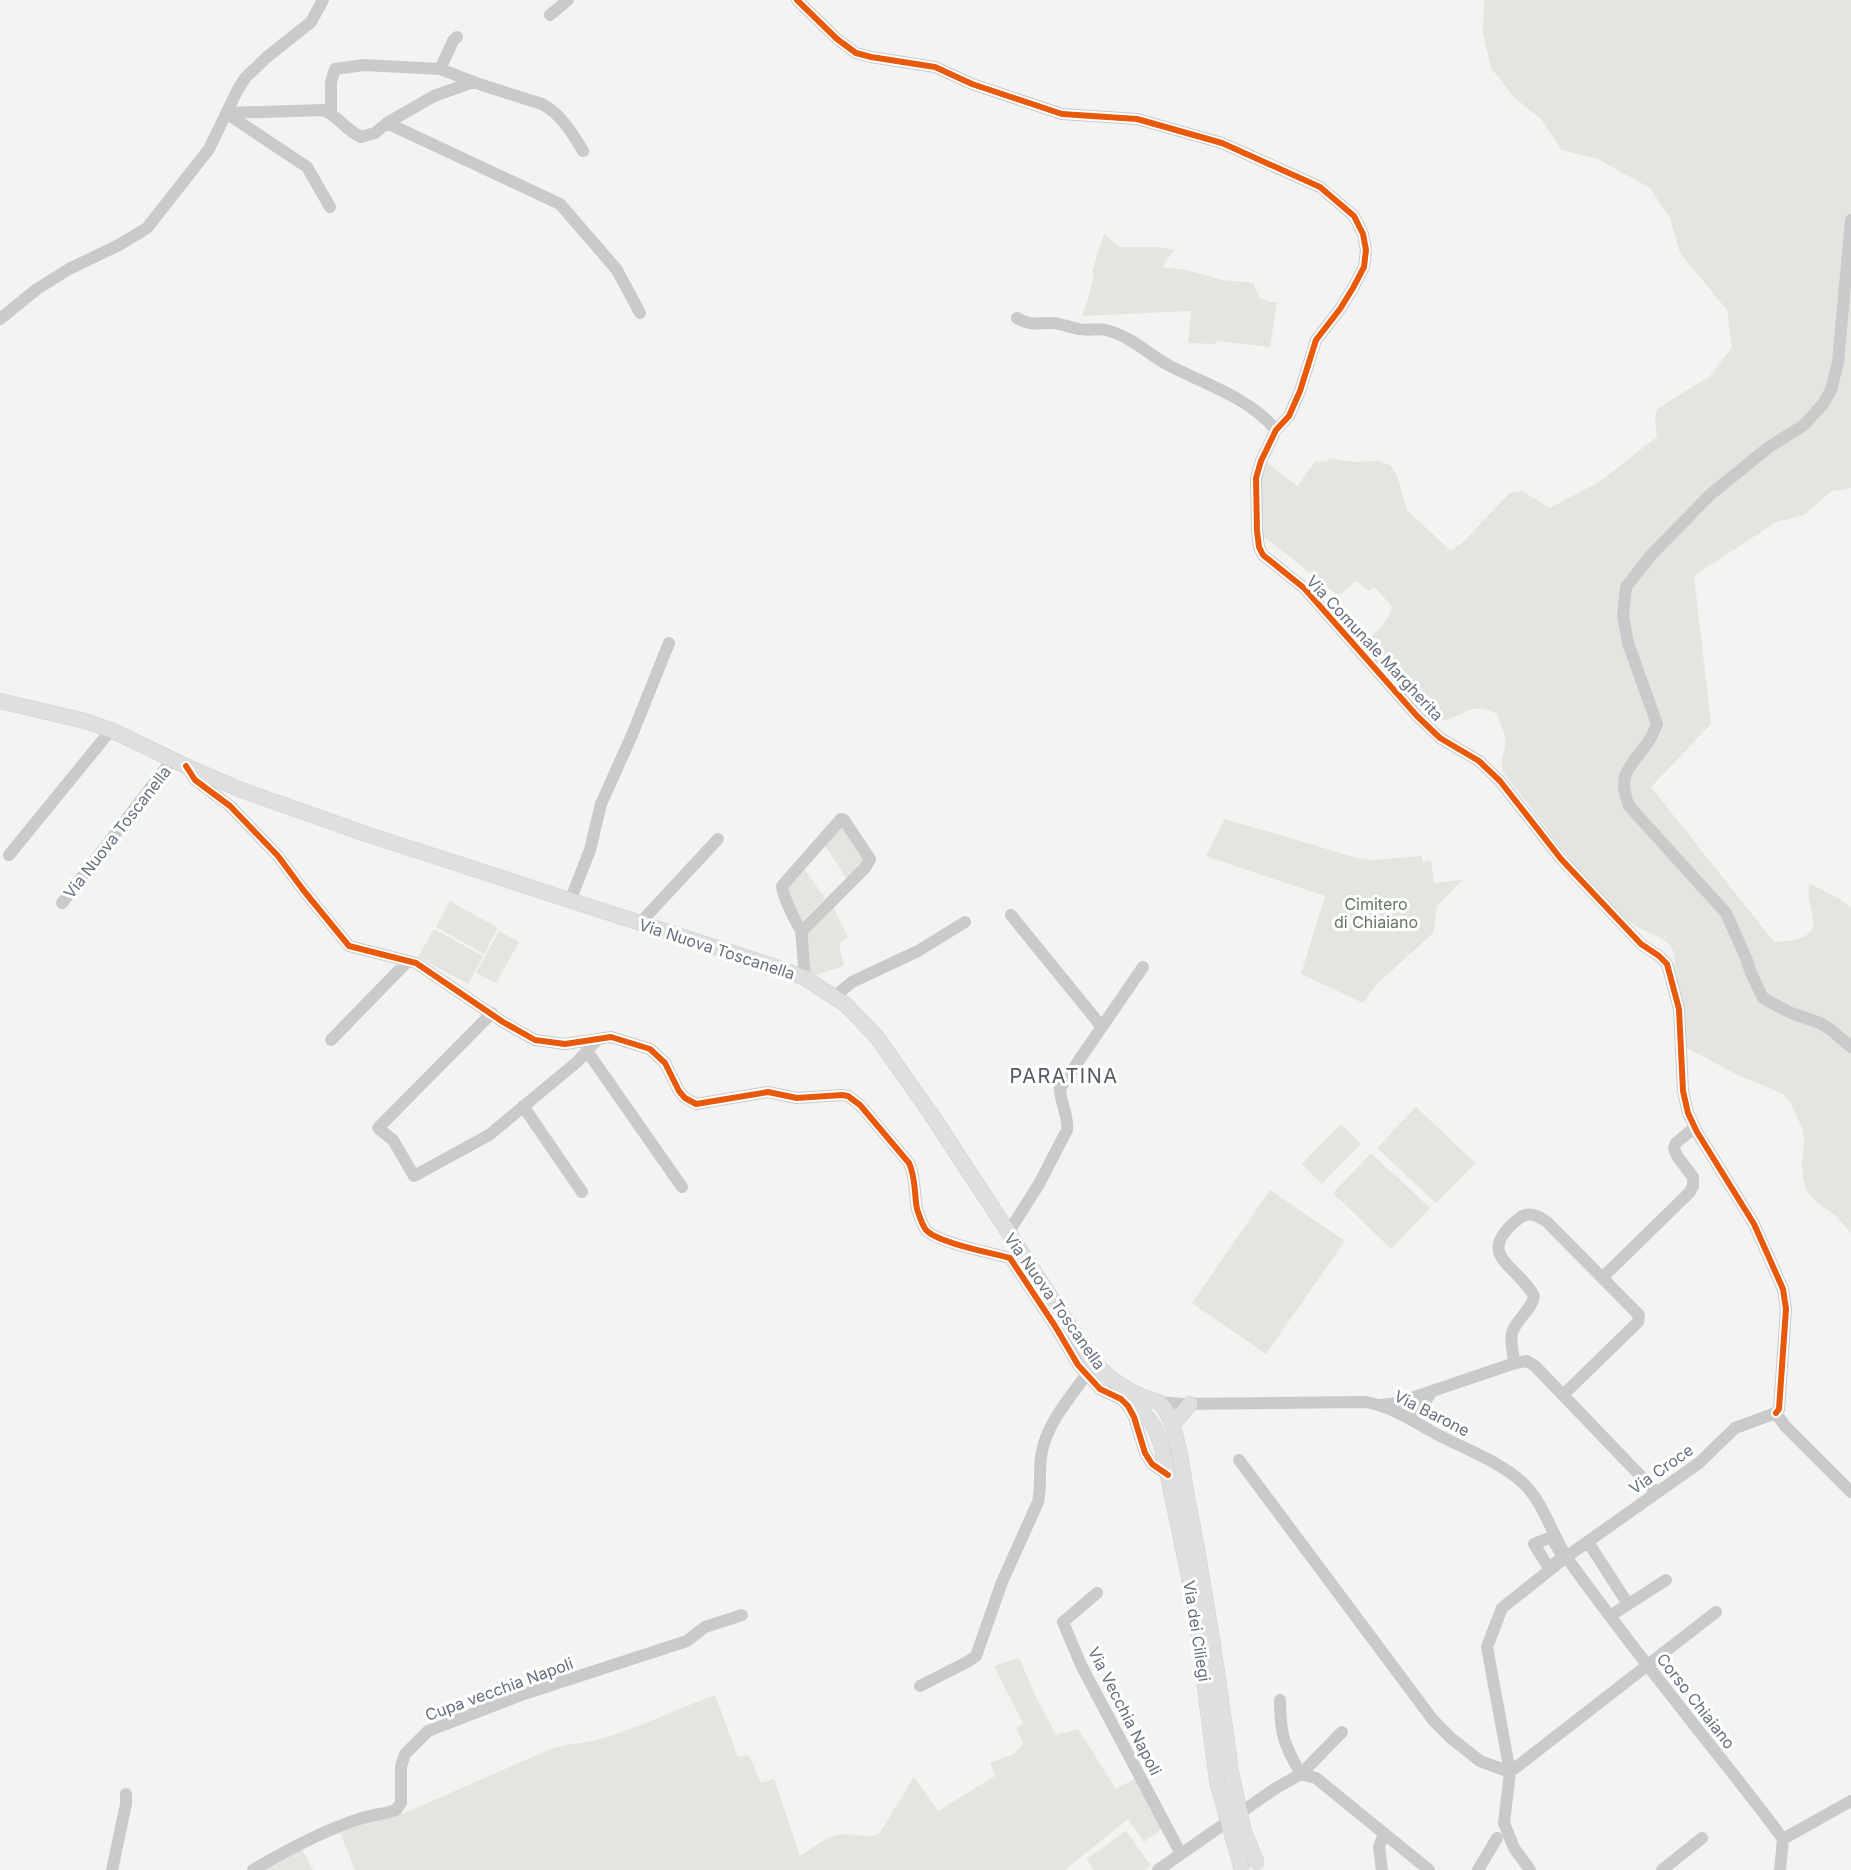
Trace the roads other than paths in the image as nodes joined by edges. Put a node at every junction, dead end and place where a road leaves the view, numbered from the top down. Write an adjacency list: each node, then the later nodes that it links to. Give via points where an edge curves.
1 (322, 0): 9 (street, via 311,22 250,72)
2 (568, 0): 4 (street)
3 (797, 0): 17 (street, Via Comunale Margherita, via 856,53 935,67 972,84 1062,114 1137,119 1203,137 1320,187 1354,216 1363,234 1364,267 1340,309 1316,340 1289,416)
4 (550, 15)
5 (457, 37): 6 (street)
6 (440, 69): 7 (street); 8 (street, via 364,65 339,68 333,72)
7 (473, 82): 10 (street, via 434,96); 11 (street, via 552,109)
8 (331, 112): 9 (street); 10 (street, via 343,126 361,137 375,133)
9 (226, 113): 12 (street, via 307,166); 16 (street, via 209,149 143,232 69,269)
10 (387, 123): 14 (street, via 560,204 617,270)
11 (584, 151)
12 (330, 207)
13 (1851, 220): 38 (street, via 1839,355 1827,397 1804,425 1769,447 1719,488 1652,554 1626,587 1623,616 1628,643 1657,724 1650,741 1624,777 1629,806 1726,913 1763,998 1820,1023)
14 (640, 314)
15 (1017, 318): 17 (street, via 1034,325 1097,328 1124,336 1170,366 1244,402)
16 (0, 319)
17 (1276, 430): 41 (street, Via Comunale Margherita, via 1256,478 1257,531 1263,555 1304,588 1425,724 1440,738 1479,761 1500,781 1561,858 1641,944 1667,964 1679,1009 1683,1091)
18 (669, 642): 24 (street, via 601,804 590,850)
19 (0, 701): 20 (main road, Via Nuova Toscanella)
20 (111, 730): 21 (main road, Via Nuova Toscanella); 23 (street)
21 (179, 763): 24 (main road, Via Nuova Toscanella, via 241,790); 25 (street, Via Nuova Toscanella); 30 (street, via 230,806 278,856 349,946)
22 (717, 839): 28 (street)
23 (9, 855)
24 (570, 901): 28 (main road, Via Nuova Toscanella)
25 (62, 903)
26 (1011, 915): 35 (street)
27 (966, 922): 33 (street, via 910,955 852,982)
28 (640, 923): 32 (main road, Via Nuova Toscanella)
29 (801, 929): 29 (street, via 782,894 782,886 844,820 870,858 865,868); 32 (street)
30 (408, 962): 34 (street, via 416,963); 36 (street)
31 (1143, 967): 35 (street)
32 (805, 978): 33 (main road, Via Nuova Toscanella)
33 (834, 997): 44 (main road, Via Nuova Toscanella, via 887,1050)
34 (492, 1013): 37 (street, via 535,1040 565,1044); 40 (street, via 378,1128 393,1140 414,1176 489,1135)
35 (1102, 1027): 44 (street, via 1060,1088 1067,1130)
36 (331, 1040)
37 (596, 1041): 39 (street); 47 (street, via 610,1037 650,1049 665,1063 679,1091 696,1104 768,1092 797,1098 848,1096 909,1163 917,1208 927,1231 978,1251 1010,1258)
38 (1851, 1047)
39 (587, 1051): 40 (street); 42 (street)
40 (524, 1106): 43 (street)
41 (1694, 1128): 45 (street, via 1674,1148 1693,1177 1690,1192); 55 (street, Via Comunale Margherita, via 1754,1224 1783,1289 1783,1365)
42 (682, 1187)
43 (582, 1192)
44 (1008, 1233): 48 (main road, Via Nuova Toscanella, via 1090,1357)
45 (1603, 1277): 46 (street, via 1541,1218 1524,1215 1510,1226 1500,1238 1498,1250 1534,1296 1511,1335); 49 (street, via 1638,1312 1639,1321)
46 (1515, 1363): 49 (street, via 1533,1364); 51 (street, via 1432,1391)
47 (1086, 1375): 60 (street, via 1100,1389 1122,1399 1134,1417); 74 (street, via 1048,1430 1041,1452 1038,1502 1002,1582 976,1656)
48 (1122, 1386): 50 (main road, Via Nuova Toscanella); 52 (main road, Via Nuova Toscanella)
49 (1563, 1395): 63 (street)
50 (1135, 1398): 59 (main road, Via dei Ciliegi)
51 (1420, 1401): 54 (street); 56 (street, via 1407,1410); 58 (street)
52 (1159, 1402): 53 (street, Via Barone); 57 (main road, Via dei Ciliegi); 59 (main road, via 1154,1414)
53 (1190, 1404): 54 (street, Via Barone); 57 (main road)
54 (1380, 1405): 56 (street, Via Barone)
55 (1776, 1413): 63 (street, Via Croce, via 1735,1428 1704,1459); 64 (street)
56 (1408, 1416): 58 (street, Via Barone)
57 (1173, 1424): 86 (main road, Via dei Ciliegi, bridge, via 1207,1599 1231,1772)
58 (1425, 1426): 66 (street, Via Barone, via 1511,1473 1525,1485)
59 (1158, 1433): 60 (street, via 1150,1441); 62 (main road, Via dei Ciliegi)
60 (1142, 1441): 62 (street, via 1152,1464)
61 (1239, 1460): 77 (street, via 1433,1720 1480,1761)
62 (1168, 1475): 86 (main road, Via dei Ciliegi, bridge, via 1194,1601 1217,1780)
63 (1656, 1492): 65 (street, Via Croce)
64 (1851, 1492)
65 (1588, 1542): 66 (street, Via Croce); 69 (street)
66 (1566, 1557): 72 (street, Corso Chiaiano); 77 (street, Via Croce, via 1502,1608 1487,1647)
67 (1666, 1580): 69 (street)
68 (1096, 1593): 85 (street, Via Vecchia Napoli, via 1063,1622 1081,1665)
69 (1628, 1604): 72 (street)
70 (1716, 1612): 73 (street)
71 (742, 1616): 88 (street, Cupa vecchia Napoli, via 705,1627 687,1641 524,1694 428,1731 405,1754 401,1766 401,1803 396,1810 351,1822)
72 (1610, 1616): 73 (street, Corso Chiaiano)
73 (1647, 1665): 77 (street); 84 (street, Corso Chiaiano)
74 (920, 1686)
75 (1280, 1700): 78 (street, via 1280,1726 1286,1749)
76 (1342, 1732): 78 (street)
77 (1510, 1772): 93 (street, Via Croce, via 1504,1823 1514,1848)
78 (1301, 1774): 81 (street, via 1316,1778); 85 (street)
79 (126, 1794): 87 (street)
80 (1851, 1801): 84 (street)
81 (1384, 1833): 90 (street, via 1379,1847); 91 (street)
82 (1497, 1838): 92 (street)
83 (1702, 1838): 94 (street)
84 (1783, 1839): 95 (street)
85 (1181, 1854): 89 (street)
86 (1253, 1868)
87 (112, 1870)
88 (254, 1870)
89 (1158, 1870)
90 (1382, 1870)
91 (1429, 1870)
92 (1478, 1870)
93 (1530, 1870)
94 (1662, 1870)
95 (1780, 1870)

